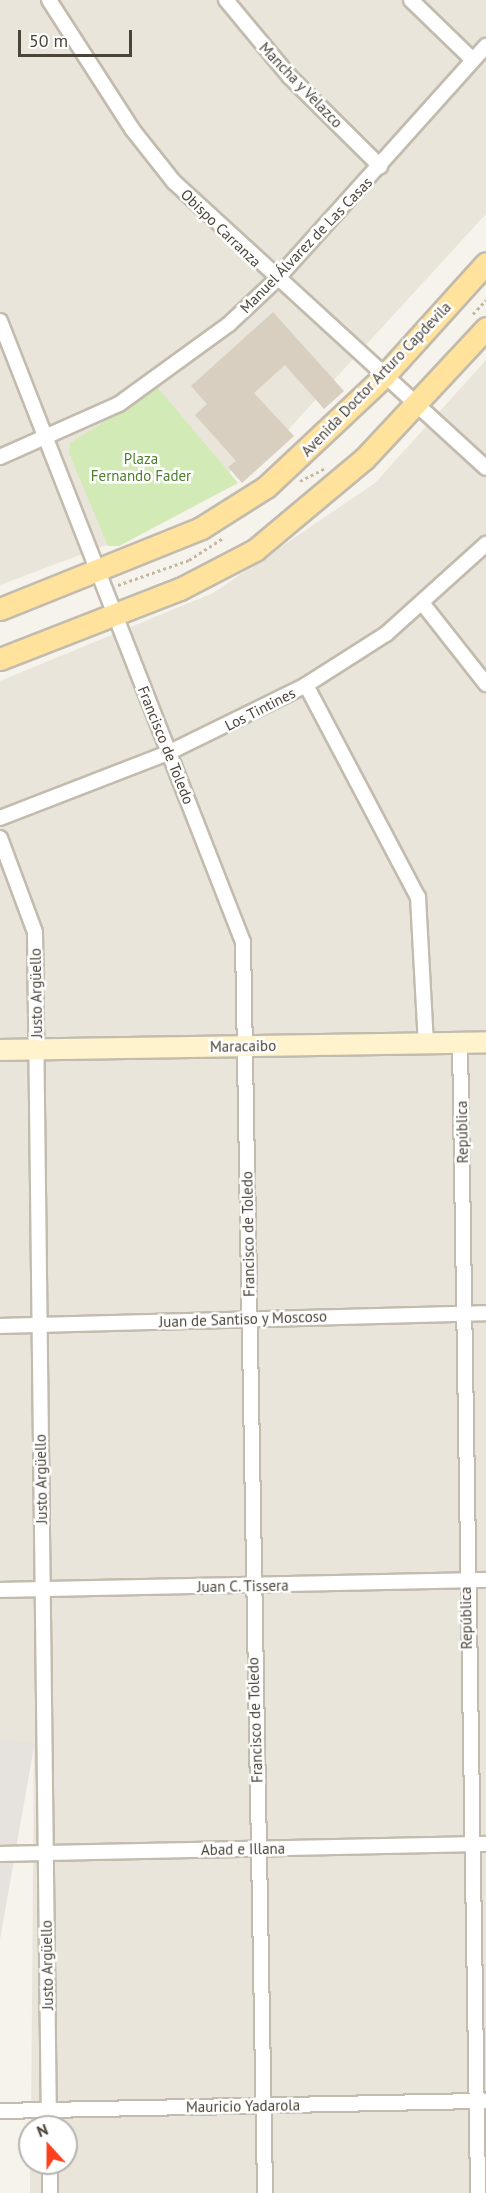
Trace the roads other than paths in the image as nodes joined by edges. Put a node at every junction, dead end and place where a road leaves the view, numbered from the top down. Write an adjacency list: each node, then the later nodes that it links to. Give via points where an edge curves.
1 (49, 0): 8 (street, Obispo Carranza, via 154,157)
2 (226, 0): 6 (street, Mancha y Velazco, via 290,77)
3 (411, 0): 5 (street)
4 (486, 46): 5 (street, Manuel Álvarez de Las Casas)
5 (473, 60): 6 (street, Manuel Álvarez de Las Casas)
6 (381, 166): 8 (street, Manuel Álvarez de Las Casas)
7 (486, 263): 11 (main road, Avenida Doctor Arturo Capdevila)
8 (275, 280): 11 (street, Obispo Carranza); 13 (street, Manuel Álvarez de Las Casas, via 158,380)
9 (0, 321): 13 (street, Francisco de Toledo)
10 (486, 328): 12 (main road)
11 (384, 376): 12 (street, Obispo Carranza); 17 (main road, Avenida Doctor Arturo Capdevila, via 267,487 201,528)
12 (416, 406): 15 (street, Obispo Carranza); 20 (main road, via 301,516 255,550)
13 (46, 439): 14 (street, Manuel Álvarez de Las Casas); 17 (street, Francisco de Toledo)
14 (0, 457)
15 (486, 468)
16 (486, 544): 18 (street, Los Tintines)
17 (97, 572): 19 (main road, Avenida Doctor Arturo Capdevila); 20 (street, Francisco de Toledo)
18 (423, 604): 22 (street); 23 (street, Los Tintines)
19 (0, 609)
20 (115, 616): 21 (main road); 24 (street, Francisco de Toledo)
21 (0, 659)
22 (486, 684)
23 (306, 686): 24 (street, Los Tintines); 29 (street, via 418,897)
24 (168, 753): 25 (street, Los Tintines); 30 (street, Francisco de Toledo, via 238,920)
25 (0, 818)
26 (0, 838): 31 (street, Justo Argüello, via 33,918)
27 (460, 1042): 28 (main road, Maracaibo); 29 (main road, Maracaibo); 34 (street, República)
28 (486, 1042)
29 (426, 1043): 30 (main road, Maracaibo)
30 (245, 1046): 31 (main road, Maracaibo); 35 (street, Francisco de Toledo)
31 (36, 1049): 32 (main road, Maracaibo); 36 (street, Justo Argüello)
32 (0, 1050)
33 (486, 1312): 34 (street, Juan de Santiso y Moscoso)
34 (466, 1313): 35 (street, Juan de Santiso y Moscoso); 39 (street, República)
35 (250, 1319): 36 (street, Juan de Santiso y Moscoso); 40 (street, Francisco de Toledo)
36 (40, 1325): 37 (street, Juan de Santiso y Moscoso); 41 (street, Justo Argüello)
37 (0, 1326)
38 (486, 1580): 39 (street, Juan C. Tissera)
39 (465, 1581): 40 (street, Juan C. Tissera); 43 (street, República)
40 (252, 1586): 41 (street, Juan C. Tissera); 45 (street, Francisco de Toledo)
41 (42, 1589): 42 (street, Juan C. Tissera); 46 (street, Justo Argüello)
42 (0, 1590)
43 (470, 1844): 44 (street, Abad e Illana); 45 (street, Abad e Illana); 48 (street, República)
44 (486, 1844)
45 (259, 1848): 46 (street, Abad e Illana); 49 (street, Francisco de Toledo)
46 (46, 1853): 47 (street, Abad e Illana); 50 (street, Justo Argüello)
47 (0, 1854)
48 (481, 2101): 49 (street, Mauricio Yadarola); 56 (street, República)
49 (264, 2105): 50 (street, Mauricio Yadarola); 55 (street, Francisco de Toledo)
50 (49, 2110): 51 (street, Mauricio Yadarola); 52 (street, Justo Argüello)
51 (0, 2111)
52 (49, 2115)
53 (50, 2175): 54 (street)
54 (50, 2193)
55 (265, 2193)
56 (478, 2193)

